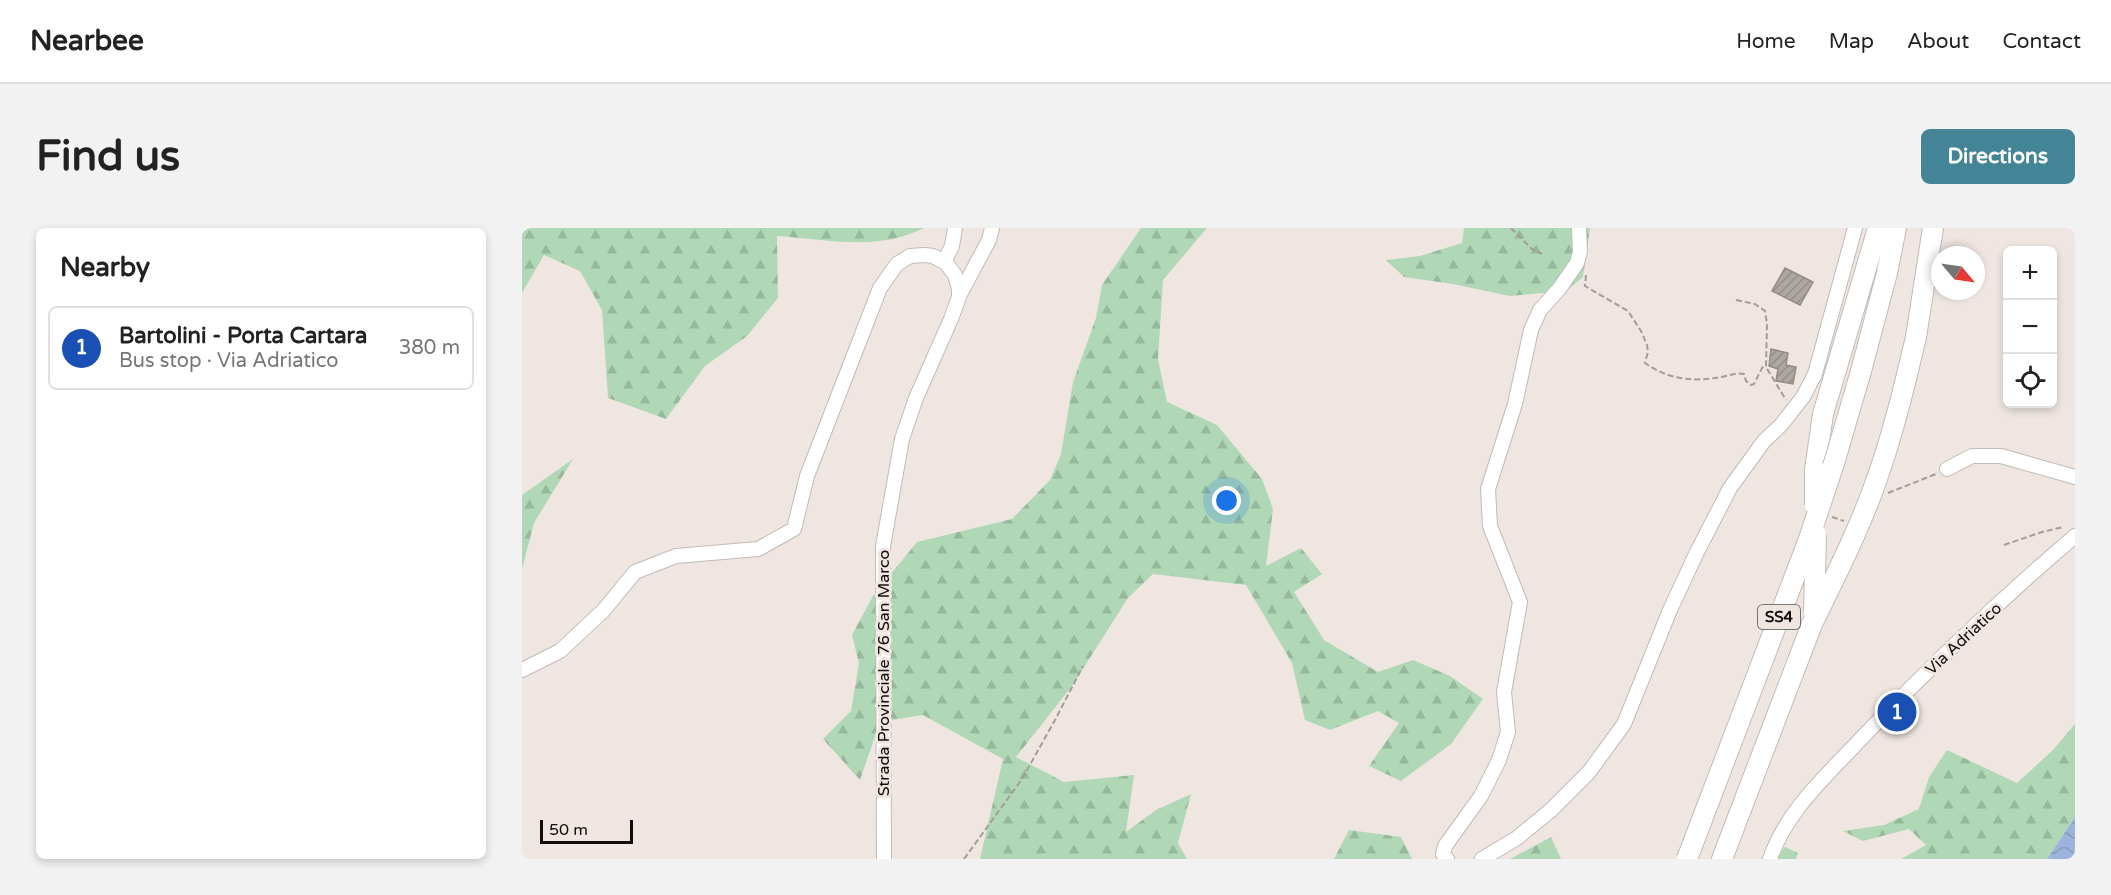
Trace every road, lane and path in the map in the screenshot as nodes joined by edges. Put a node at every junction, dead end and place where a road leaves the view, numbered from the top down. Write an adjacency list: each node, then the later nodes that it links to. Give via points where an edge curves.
1 (955, 228): 10 (street)
2 (992, 228): 12 (street, Strada Provinciale 76 San Marco)
3 (1510, 228): 9 (path)
4 (1579, 228): 25 (street, via 1577,263 1540,310 1531,330 1515,404 1488,489 1490,526 1520,602 1504,692 1508,732 1481,796 1445,846 1443,854)
5 (1855, 228): 15 (street, via 1815,374)
6 (1878, 228): 20 (highway, bridge, via 1823,414 1815,470)
7 (1896, 228): 27 (highway, SS4, bridge, via 1862,371 1809,539)
8 (1933, 228): 20 (highway, bridge, via 1916,337 1900,403 1853,540)
9 (1542, 254)
10 (944, 262): 12 (street, via 955,275); 22 (street, via 925,255 910,256 897,264 880,288 807,476 794,529 759,549 676,556 635,572 603,611 560,651)
11 (1586, 265): 14 (path, via 1585,286 1628,311 1647,345 1645,363 1652,368 1677,378 1698,380 1738,372 1751,385)
12 (959, 297): 23 (street, Strada Provinciale 76 San Marco, via 902,439 883,546)
13 (1736, 300): 14 (path, via 1765,311)
14 (1766, 367): 15 (path, via 1787,402 1774,418)
15 (1781, 425): 26 (street, via 1764,441 1725,497 1670,610 1624,724 1589,772 1551,810 1517,838)
16 (1947, 469): 17 (street, via 1972,456 2001,456)
17 (2075, 477)
18 (2070, 531): 19 (path, via 2042,532); 29 (street, Via Adriatico, via 1962,635 1801,802)
19 (2004, 545)
20 (1812, 624): 28 (highway)
21 (1083, 666): 24 (path, via 1022,779)
22 (522, 670)
23 (884, 859)
24 (964, 859)
25 (1447, 859)
26 (1482, 859)
27 (1687, 859)
28 (1722, 859)
29 (1770, 859)

